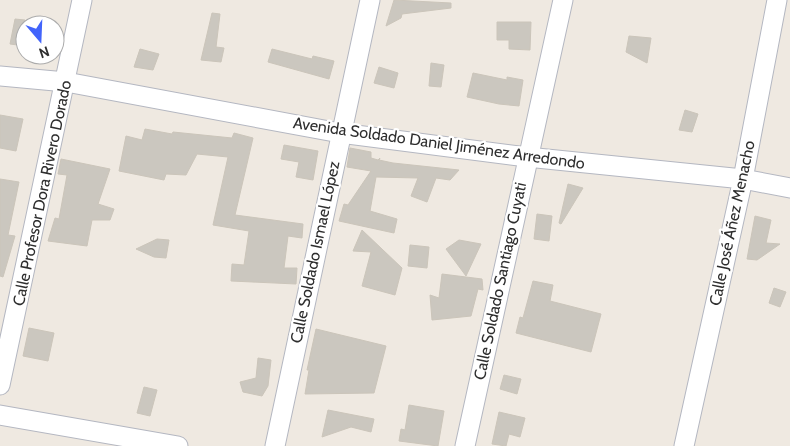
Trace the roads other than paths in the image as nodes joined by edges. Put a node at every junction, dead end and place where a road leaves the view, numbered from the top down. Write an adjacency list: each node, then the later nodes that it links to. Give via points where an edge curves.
1 (82, 0): 6 (street, Calle Profesor Dora Rivero Dorado)
2 (370, 0): 7 (street, Calle Soldado Ismael López)
3 (563, 0): 8 (street, Calle Soldado Santiago Cuyati)
4 (777, 0): 9 (street, Calle José Áñez Menacho)
5 (0, 76): 6 (street, Avenida Soldado Daniel Jiménez Arredondo)
6 (66, 82): 7 (street, Avenida Soldado Daniel Jiménez Arredondo); 11 (street, Calle Profesor Dora Rivero Dorado)
7 (340, 133): 8 (street, Avenida Soldado Daniel Jiménez Arredondo); 14 (street, Calle Soldado Ismael López)
8 (527, 157): 9 (street, Avenida Soldado Daniel Jiménez Arredondo); 15 (street, Calle Soldado Santiago Cuyati)
9 (742, 179): 10 (street, Avenida Soldado Daniel Jiménez Arredondo); 16 (street, Calle José Áñez Menacho)
10 (790, 188)
11 (0, 385)
12 (0, 415): 13 (street)
13 (178, 446)
14 (275, 446)
15 (465, 446)
16 (684, 446)

